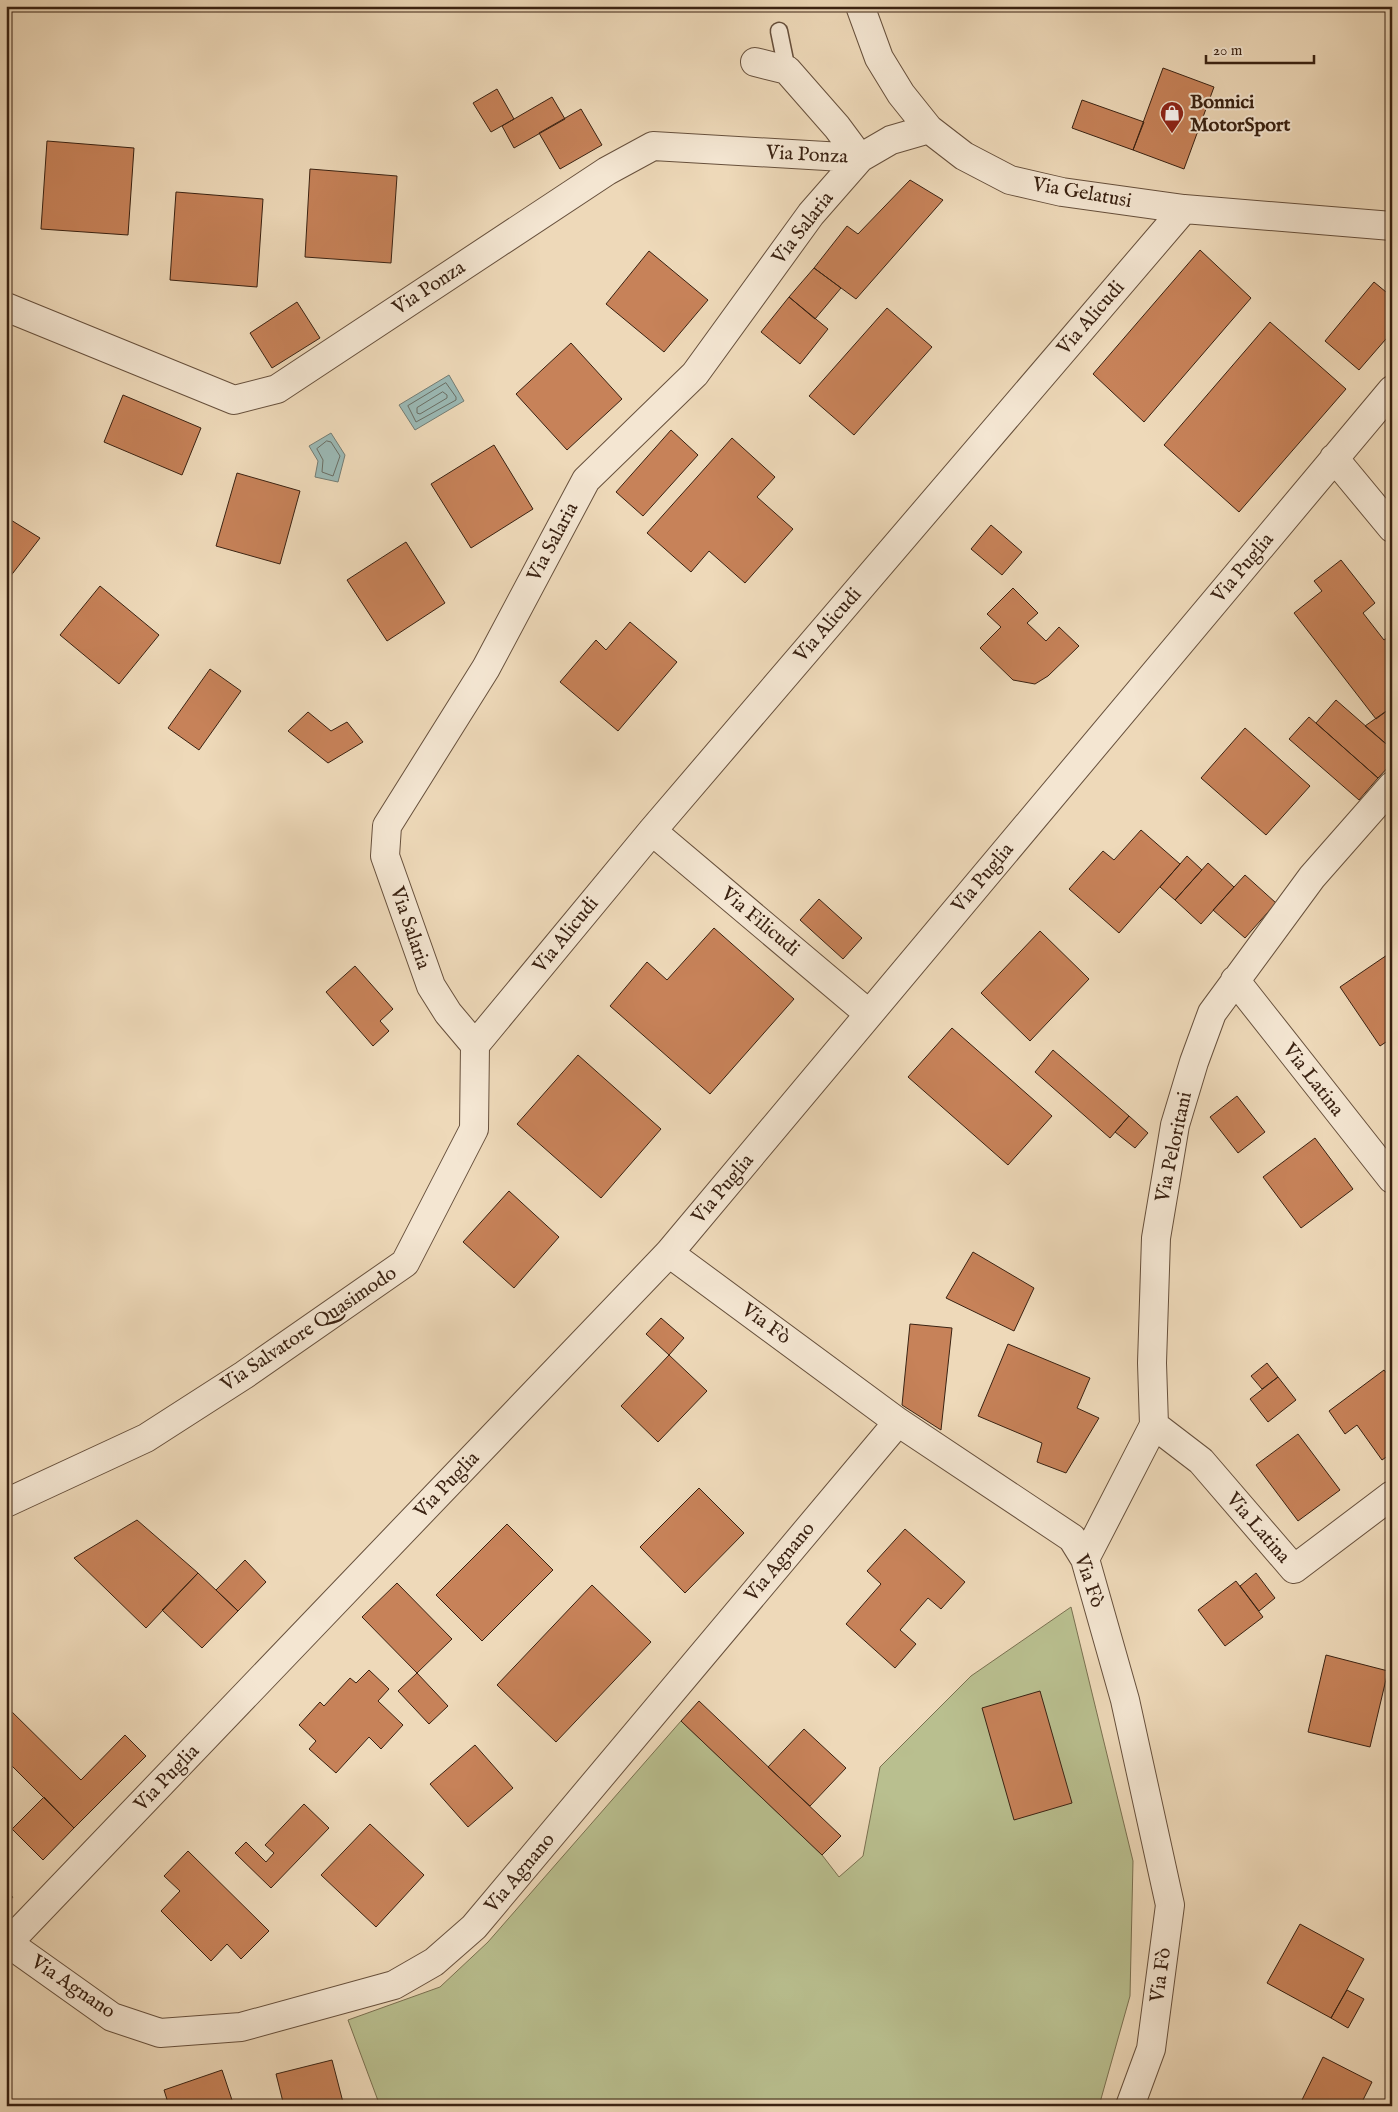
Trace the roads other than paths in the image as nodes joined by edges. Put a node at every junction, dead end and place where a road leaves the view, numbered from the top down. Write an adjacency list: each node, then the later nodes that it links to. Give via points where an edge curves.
1 (860, 6): 5 (street, Via Gelatusi, via 879,58 901,94)
2 (779, 31): 4 (lane)
3 (755, 62): 4 (street)
4 (787, 70): 6 (street)
5 (930, 129): 6 (street, Via Salaria, via 891,140); 7 (street, Via Gelatusi, via 964,156 1010,180 1062,192)
6 (860, 158): 9 (street, Via Ponza, via 653,146 607,171 277,388 234,400); 17 (street, Via Salaria, via 811,214 695,374 586,480 486,668 387,826 385,856 431,986 448,1013)
7 (1184, 209): 8 (street, Via Gelatusi); 14 (street, Via Alicudi)
8 (1392, 226)
9 (6, 308)
10 (1392, 390): 11 (street, Via Puglia)
11 (1334, 458): 12 (street); 16 (street, Via Puglia)
12 (1392, 528)
13 (1392, 786): 15 (street, Via Peloritani, via 1312,877)
14 (652, 831): 16 (street, Via Filicudi); 17 (street, Via Alicudi)
15 (1235, 980): 18 (street, Via Latina); 21 (street, Via Peloritani, via 1212,1013 1175,1125 1156,1238 1152,1363)
16 (869, 1014): 19 (street, Via Puglia)
17 (475, 1045): 23 (street, Via Salvatore Quasimodo, via 474,1129 405,1263 244,1375 146,1438)
18 (1392, 1179)
19 (669, 1253): 20 (street, Via Fò); 25 (street, Via Puglia)
20 (898, 1422): 24 (street, Via Fò, via 1072,1538); 25 (street, Via Agnano, via 474,1927 434,1962 394,1985 242,2027 160,2033 112,2017)
21 (1154, 1425): 22 (street, Via Latina, via 1201,1461 1294,1570); 24 (street, Via Peloritani)
22 (1392, 1495)
23 (6, 1503)
24 (1085, 1559): 26 (street, Via Fò, via 1125,1700 1170,1905 1151,2049)
25 (7, 1944)
26 (1130, 2106)

